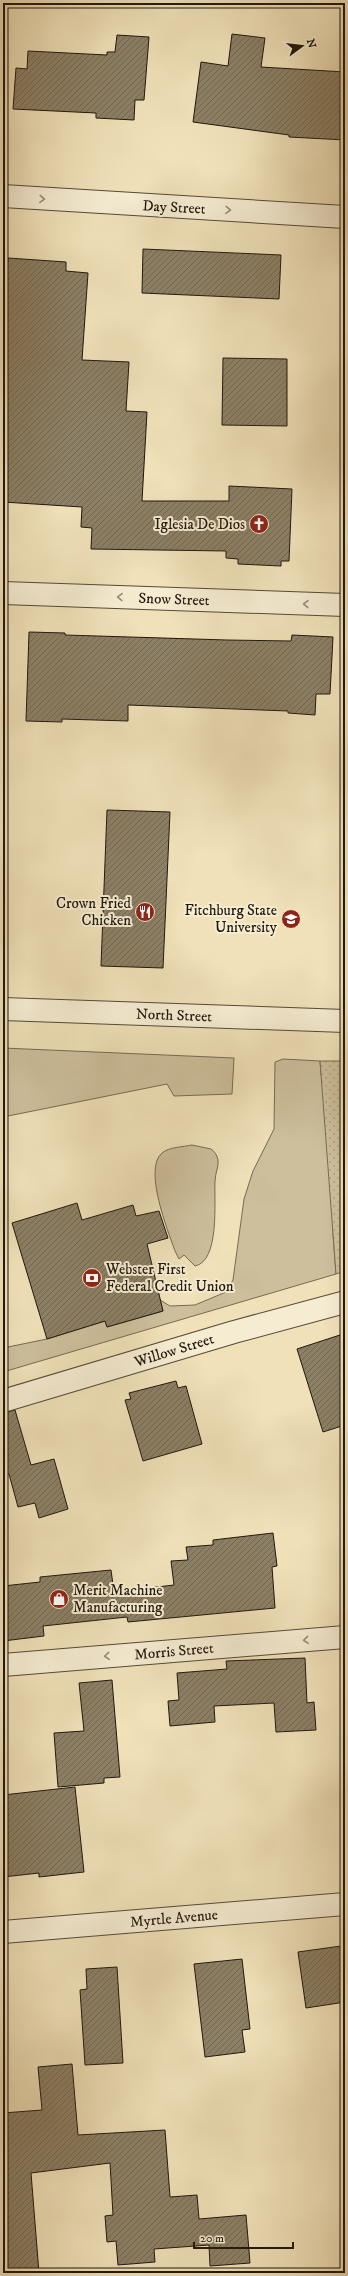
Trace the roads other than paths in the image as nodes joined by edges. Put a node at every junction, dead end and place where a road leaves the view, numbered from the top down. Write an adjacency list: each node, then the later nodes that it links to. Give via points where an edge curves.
1 (3, 196): 2 (street, Day Street, one-way to 2)
2 (345, 217)
3 (3, 593): 4 (street, Snow Street, one-way to 3)
4 (345, 605)
5 (3, 1009): 6 (street, North Street)
6 (345, 1021)
7 (345, 1302): 8 (street, Willow Street, via 234,1332)
8 (3, 1401)
9 (345, 1637): 10 (street, Morris Street, one-way to 10)
10 (3, 1665)
11 (345, 1904): 12 (street, Myrtle Avenue)
12 (3, 1932)

